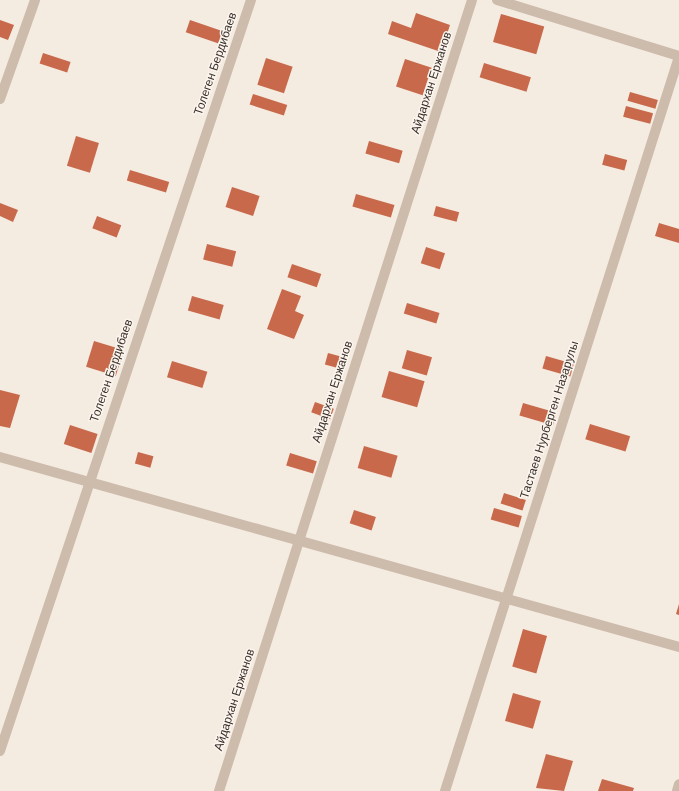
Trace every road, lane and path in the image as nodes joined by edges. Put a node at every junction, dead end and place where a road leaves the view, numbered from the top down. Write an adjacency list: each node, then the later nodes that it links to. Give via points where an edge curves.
1 (35, 0): 6 (street)
2 (251, 0): 8 (street, Толеген Бердибаев)
3 (472, 0): 9 (street, Айдархан Ержанов)
4 (497, 0): 5 (street)
5 (679, 56): 10 (street, Тастаев Нурберген Назарулы)
6 (0, 99)
7 (0, 458): 8 (street)
8 (89, 482): 9 (street); 12 (street, Толеген Бердибаев)
9 (299, 541): 10 (street); 14 (street, Айдархан Ержанов)
10 (506, 599): 11 (street); 15 (street, Тастаев Нурберген Назарулы)
11 (679, 647)
12 (0, 751)
13 (679, 784): 16 (street)
14 (219, 791)
15 (445, 791)
16 (677, 791)

